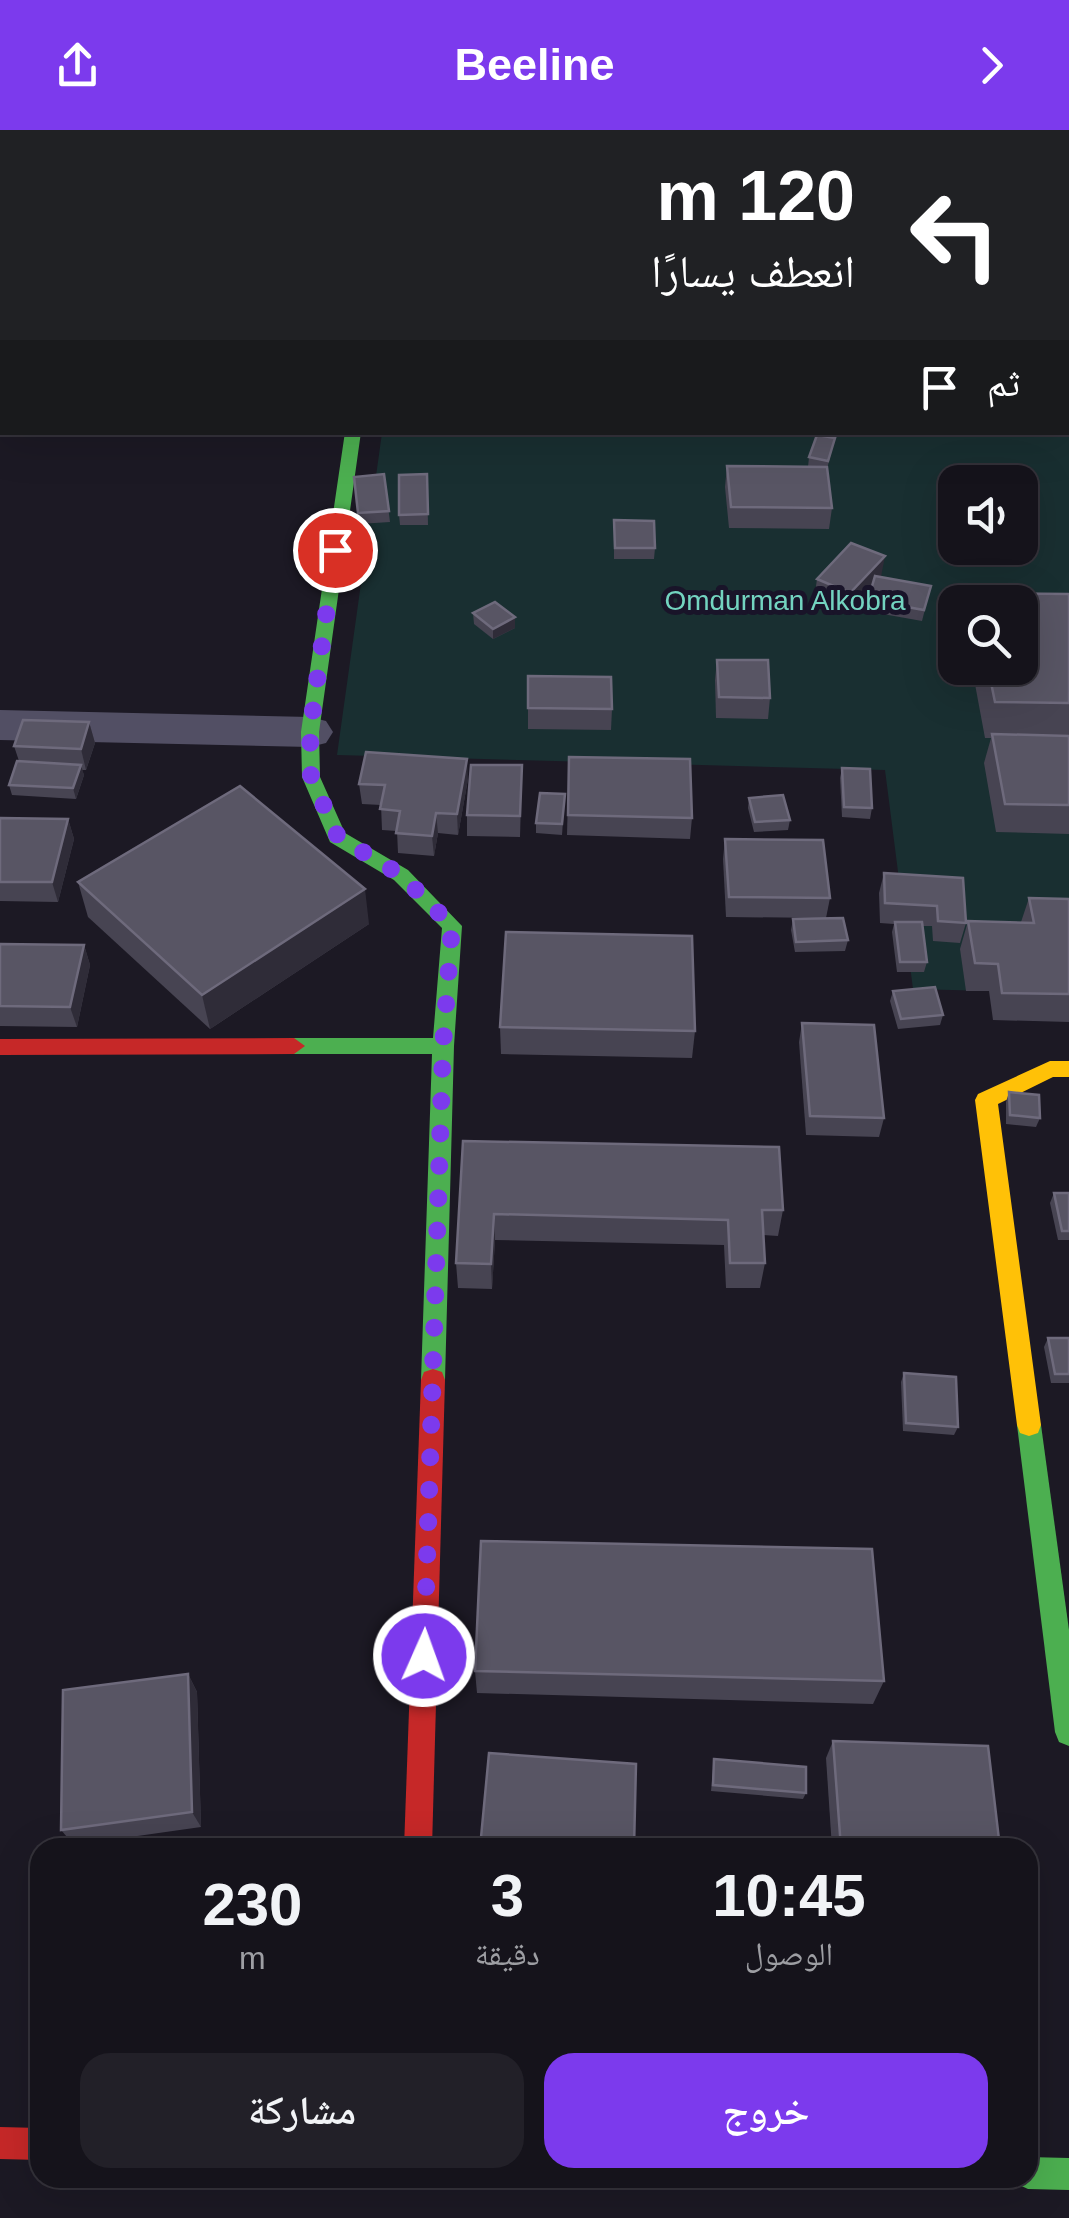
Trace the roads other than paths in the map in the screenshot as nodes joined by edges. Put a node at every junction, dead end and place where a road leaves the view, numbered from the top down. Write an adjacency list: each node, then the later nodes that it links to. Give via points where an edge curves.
1 (353, 435): 3 (street)
2 (0, 726): 3 (street)
3 (310, 732): 4 (street, via 311,777 338,837 401,875 452,926)
4 (443, 1046): 5 (street); 8 (street)
5 (0, 1047)
6 (1069, 1069): 7 (street, via 1050,1069 986,1100)
7 (1069, 1732)
8 (418, 1838)
9 (0, 2143): 10 (street)
10 (30, 2144)
11 (1038, 2174): 12 (street)
12 (1069, 2174)

